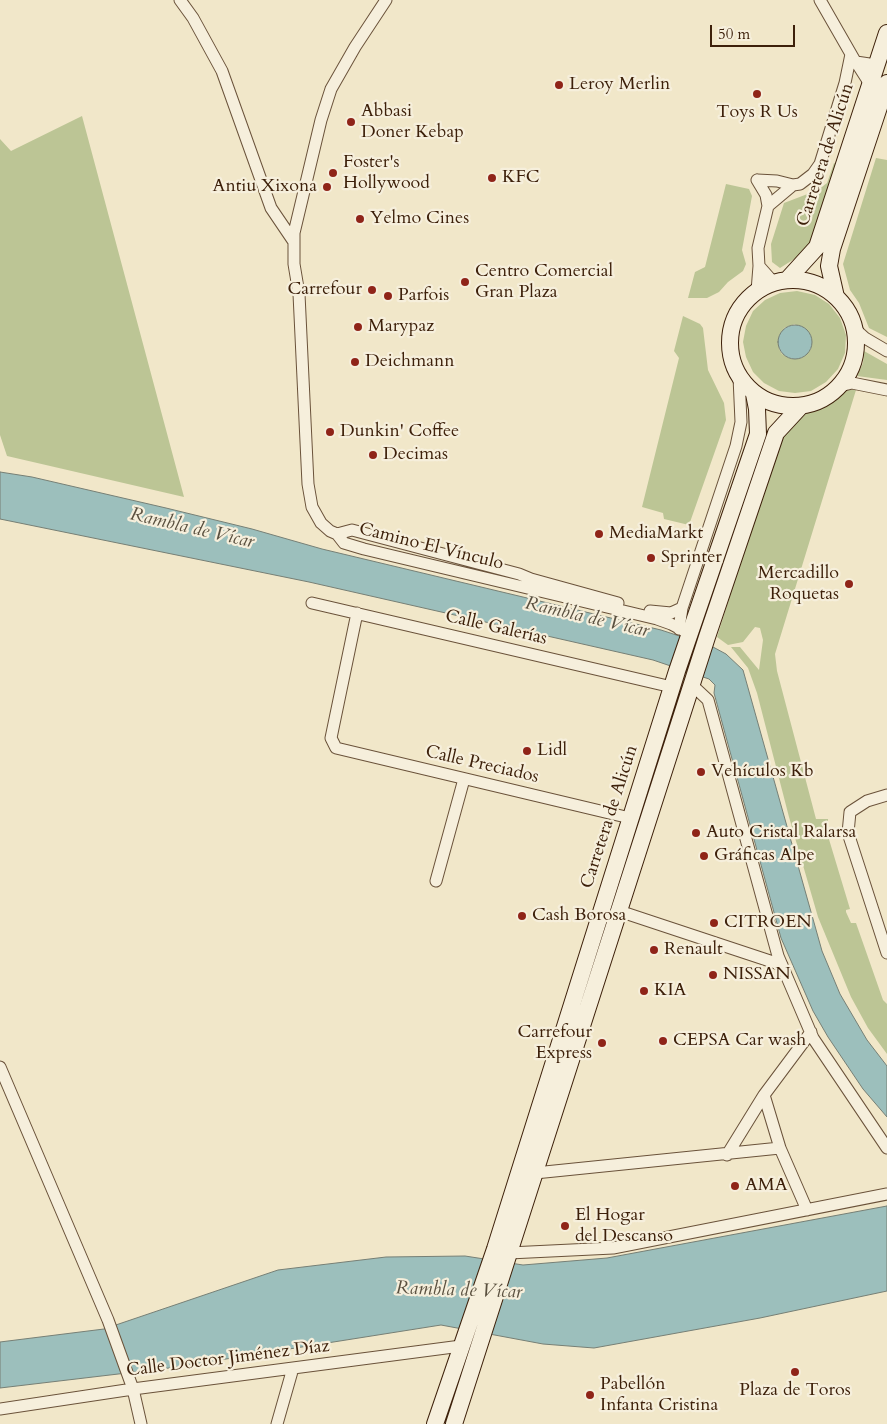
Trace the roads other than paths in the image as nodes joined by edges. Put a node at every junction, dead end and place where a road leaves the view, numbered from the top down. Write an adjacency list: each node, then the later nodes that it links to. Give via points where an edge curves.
1 (180, 0): 11 (street, via 222,71 271,208)
2 (386, 0): 11 (street, via 331,89)
3 (820, 0): 5 (street)
4 (887, 33): 6 (main road, Carretera de Alicún)
5 (853, 58): 6 (street); 7 (street); 9 (street, via 820,164 800,184)
6 (876, 66): 7 (main road, Carretera de Alicún)
7 (870, 84): 13 (main road, Carretera de Alicún, via 817,247)
8 (887, 84): 15 (main road, Carretera de Alicún, via 832,249 829,266)
9 (792, 185): 10 (street); 10 (street, via 757,180)
10 (768, 206): 12 (street, via 758,248)
11 (294, 242): 23 (street, via 308,484 316,515 321,523)
12 (759, 266): 13 (street); 14 (street)
13 (780, 281): 14 (main road); 15 (main road, via 804,281)
14 (757, 291): 18 (main road, via 745,301 731,327 730,354)
15 (836, 297): 16 (main road)
16 (854, 328): 17 (street); 19 (main road, via 854,358)
17 (887, 351)
18 (739, 377): 21 (main road); 25 (street, via 742,420 736,446)
19 (840, 386): 20 (street, via 852,383); 22 (main road, via 829,395)
20 (887, 390)
21 (754, 394): 22 (main road, via 768,402); 27 (main road, Carretera de Alicún, via 758,434)
22 (801, 406): 28 (main road, Carretera de Alicún, via 776,433)
23 (337, 534): 25 (street, Camino El Vínculo, via 352,530 656,613 671,613); 27 (street, Camino El Vínculo, via 344,543 364,549 657,619)
24 (312, 603): 26 (street, Calle Galerías)
25 (682, 608): 27 (street)
26 (357, 613): 29 (street, Calle Galerías); 30 (street, Calle Preciados, via 331,738 336,748)
27 (684, 632): 29 (main road, Carretera de Alicún)
28 (693, 682): 34 (main road, Carretera de Alicún); 36 (street, via 708,700)
29 (672, 687): 32 (main road, Carretera de Alicún)
30 (464, 779): 32 (street, Calle Preciados); 33 (street)
31 (887, 795): 35 (street, via 867,801 850,812 848,834)
32 (630, 818): 46 (main road, Carretera de Alicún)
33 (436, 880)
34 (619, 911): 36 (street); 43 (main road, Carretera de Alicún)
35 (887, 953)
36 (782, 965): 37 (street)
37 (810, 1032): 39 (street); 41 (street)
38 (0, 1067): 49 (street, via 108,1320)
39 (764, 1095): 40 (street); 42 (street)
40 (780, 1148): 42 (street); 45 (street)
41 (887, 1148)
42 (727, 1154): 43 (street)
43 (535, 1174): 46 (main road, Carretera de Alicún)
44 (887, 1194): 45 (street)
45 (808, 1210): 46 (street, via 613,1248)
46 (502, 1251): 47 (main road, Carretera de Alicún); 54 (main road, Carretera de Alicún, via 480,1344)
47 (463, 1343): 48 (street, Calle Doctor Jiménez Díaz); 53 (main road, Carretera de Alicún)
48 (293, 1368): 49 (street, Calle Doctor Jiménez Díaz); 52 (street)
49 (131, 1385): 50 (street, Calle Doctor Jiménez Díaz); 51 (street)
50 (0, 1409)
51 (140, 1424)
52 (277, 1424)
53 (435, 1424)
54 (454, 1424)

